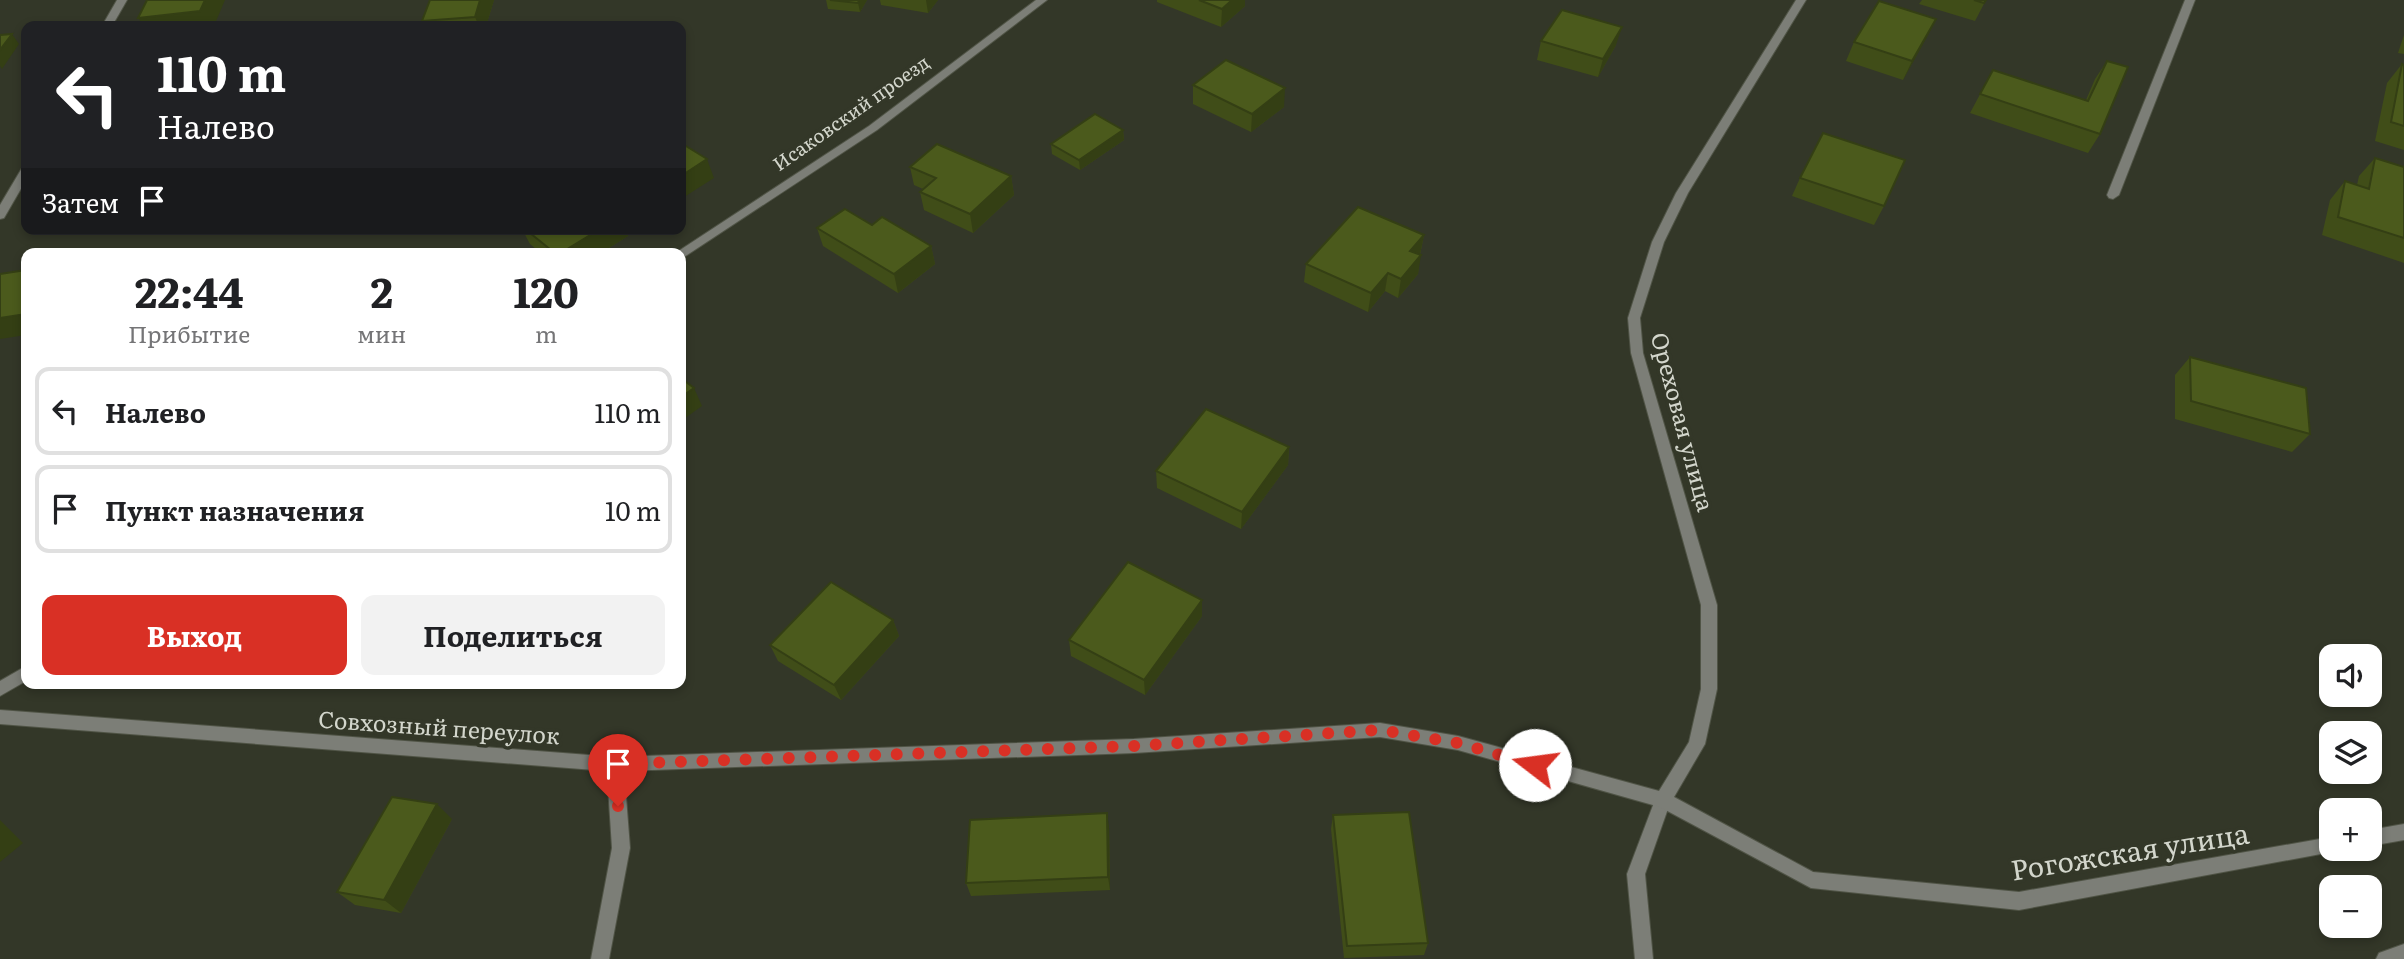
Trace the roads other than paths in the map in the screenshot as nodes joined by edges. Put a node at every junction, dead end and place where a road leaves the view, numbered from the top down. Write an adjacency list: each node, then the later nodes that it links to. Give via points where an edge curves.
1 (122, 0): 5 (street)
2 (1042, 0): 9 (street, Исаковский проезд, via 873,128)
3 (1801, 0): 14 (street, Ореховая улица, via 1682,193 1658,242 1634,318 1637,354 1709,605 1709,689 1697,744)
4 (2190, 0): 7 (street)
5 (110, 21)
6 (21, 179): 8 (street)
7 (2113, 195)
8 (0, 215)
9 (686, 250)
10 (21, 676): 11 (street)
11 (0, 689)
12 (0, 717): 13 (street, Совхозный переулок)
13 (615, 764): 14 (street, Совхозный переулок, via 1133,746 1380,730 1458,743); 19 (street, via 621,848)
14 (1663, 800): 17 (street, Рогожская улица, via 1811,880 2019,901); 20 (street, Ореховая улица, via 1636,874)
15 (2404, 832): 16 (street)
16 (2382, 836)
17 (2319, 847)
18 (2404, 953): 21 (street)
19 (600, 959)
20 (1644, 959)
21 (2385, 959)

